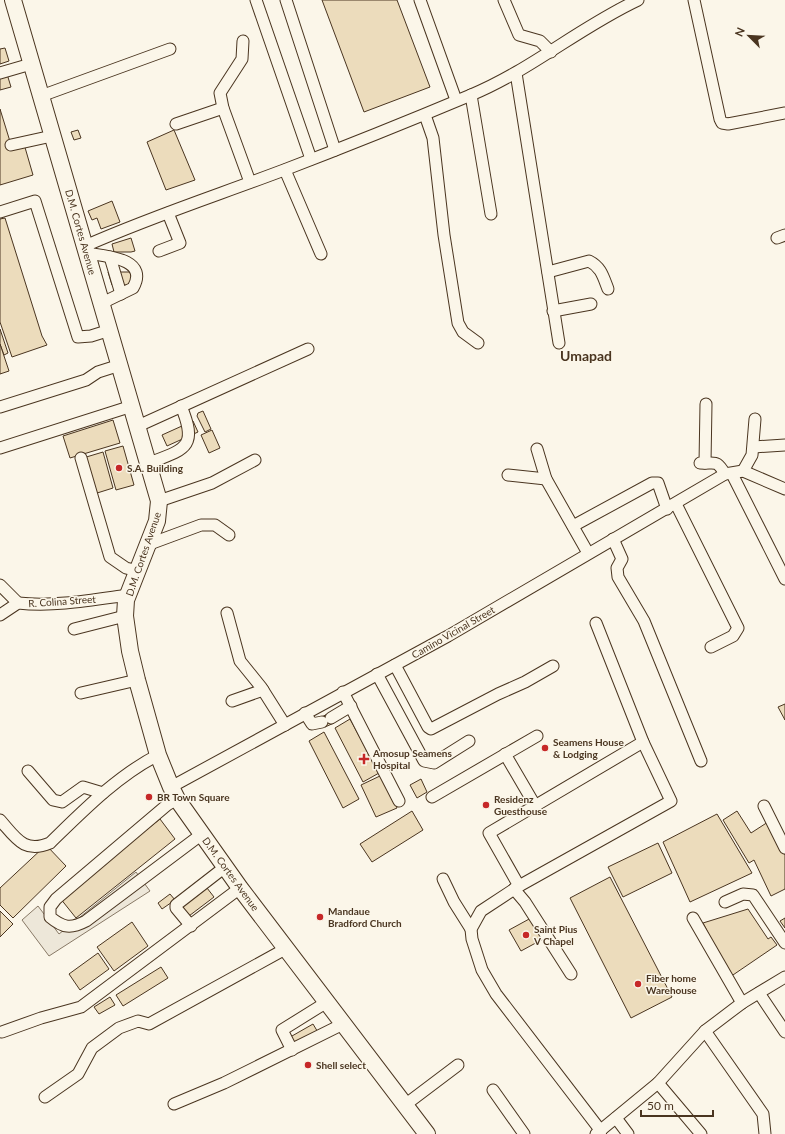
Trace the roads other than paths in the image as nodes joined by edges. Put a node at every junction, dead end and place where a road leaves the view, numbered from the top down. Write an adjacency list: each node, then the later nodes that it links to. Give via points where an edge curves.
1 (14, 0): 10 (highway, D.M. Cortes Avenue)
2 (256, 0): 27 (street)
3 (286, 0): 26 (street)
4 (420, 0): 19 (street)
5 (504, 0): 13 (street, via 519,35 540,41)
6 (638, 0): 8 (street)
7 (694, 0): 21 (street, via 722,123)
8 (622, 3): 13 (street)
9 (0, 6): 10 (highway)
10 (17, 16): 14 (highway, D.M. Cortes Avenue)
11 (243, 41): 20 (street, via 242,59 220,93)
12 (170, 49): 18 (street)
13 (551, 52): 16 (street)
14 (31, 64): 15 (street); 18 (highway, D.M. Cortes Avenue)
15 (0, 73)
16 (516, 73): 17 (street); 37 (street)
17 (471, 95): 19 (street); 32 (street)
18 (41, 96): 24 (highway, D.M. Cortes Avenue)
19 (456, 100): 22 (street)
20 (223, 108): 23 (street); 29 (street)
21 (785, 113)
22 (425, 115): 26 (street); 44 (street, via 433,138 444,235 458,323 463,332)
23 (176, 124)
24 (52, 136): 25 (street); 33 (highway, D.M. Cortes Avenue)
25 (11, 145)
26 (335, 150): 27 (street)
27 (311, 159): 28 (street)
28 (285, 170): 29 (street); 35 (street)
29 (250, 182): 31 (street)
30 (0, 212): 43 (street, via 35,201 78,337)
31 (168, 213): 33 (street); 34 (street, via 180,243)
32 (491, 214)
33 (86, 249): 36 (street); 40 (highway, D.M. Cortes Avenue)
34 (159, 251)
35 (321, 254)
36 (110, 258): 39 (street); 39 (street, via 125,260 132,265 136,273 134,288)
37 (548, 272): 38 (street, via 589,261 601,270); 42 (street)
38 (608, 289)
39 (121, 294): 40 (street)
40 (102, 304): 43 (highway, D.M. Cortes Avenue)
41 (591, 304): 42 (street)
42 (553, 311): 45 (street)
43 (110, 330): 47 (highway, D.M. Cortes Avenue)
44 (478, 343)
45 (559, 343)
46 (308, 349): 50 (street)
47 (120, 365): 49 (highway, D.M. Cortes Avenue); 51 (street, via 98,372 86,380)
48 (706, 404): 62 (street, via 703,463 716,462)
49 (132, 406): 53 (highway, D.M. Cortes Avenue); 56 (street)
50 (181, 406): 53 (street); 60 (street, via 190,432 186,445 171,455)
51 (0, 407)
52 (755, 419): 55 (street)
53 (138, 426): 60 (highway, D.M. Cortes Avenue)
54 (785, 445): 55 (street)
55 (754, 447): 61 (street)
56 (0, 448)
57 (537, 449): 64 (street)
58 (81, 458): 73 (street, via 110,557 126,568)
59 (255, 460): 66 (street, via 212,484)
60 (149, 463): 66 (highway, D.M. Cortes Avenue)
61 (744, 471): 62 (street, Camino Vicinal Street); 65 (street)
62 (729, 474): 67 (street, Camino Vicinal Street); 74 (street)
63 (508, 475): 64 (street)
64 (546, 479): 68 (street)
65 (785, 489)
66 (159, 501): 71 (highway, D.M. Cortes Avenue, via 156,521)
67 (671, 506): 68 (street, via 658,483 652,483); 70 (street, Camino Vicinal Street); 83 (street, via 738,628 733,636)
68 (573, 526): 72 (street)
69 (229, 535): 71 (street, via 215,525 201,525)
70 (613, 539): 72 (street, Camino Vicinal Street); 100 (street, via 622,559 617,568 618,577 644,621)
71 (147, 545): 73 (highway, D.M. Cortes Avenue)
72 (588, 553): 84 (street, Camino Vicinal Street)
73 (138, 571): 76 (highway, D.M. Cortes Avenue)
74 (785, 579)
75 (0, 585): 77 (street)
76 (128, 595): 77 (street, R. Colina Street, via 61,603); 80 (highway, D.M. Cortes Avenue)
77 (18, 603): 79 (street, R. Colina Street)
78 (227, 613): 88 (street, via 240,661)
79 (0, 615)
80 (125, 616): 82 (street); 87 (highway, D.M. Cortes Avenue)
81 (596, 623): 97 (street)
82 (74, 629)
83 (711, 647)
84 (395, 665): 85 (street, via 428,727 431,728); 86 (street, Camino Vicinal Street)
85 (553, 666)
86 (377, 674): 89 (street, Camino Vicinal Street); 96 (street, via 424,761 434,763)
87 (137, 680): 90 (street); 98 (highway, D.M. Cortes Avenue)
88 (263, 690): 91 (street); 94 (street)
89 (343, 692): 92 (street); 93 (street, Camino Vicinal Street)
90 (81, 693)
91 (232, 701)
92 (351, 706): 93 (street, via 327,720 312,724); 105 (street)
93 (305, 713): 94 (street, Camino Vicinal Street)
94 (285, 725): 103 (street, Camino Vicinal Street)
95 (537, 736): 99 (street)
96 (469, 741)
97 (643, 742): 107 (street); 114 (street, via 671,801)
98 (158, 754): 102 (street); 103 (highway, D.M. Cortes Avenue)
99 (505, 754): 104 (street); 107 (street)
100 (701, 761)
101 (28, 771): 102 (street, via 53,800 58,802 62,802 83,787)
102 (103, 793): 108 (street, via 50,843 39,848 22,844)
103 (174, 793): 109 (highway, D.M. Cortes Avenue); 109 (street, Camino Vicinal Street, via 166,805 56,899 50,907 50,917 65,927 75,927 86,922)
104 (432, 797)
105 (399, 801)
106 (764, 806): 110 (street)
107 (536, 807): 114 (street, via 489,833)
108 (0, 820)
109 (202, 834): 111 (highway, D.M. Cortes Avenue)
110 (785, 848)
111 (225, 867): 113 (highway, D.M. Cortes Avenue); 117 (street, via 176,905)
112 (443, 879): 118 (street)
113 (240, 888): 117 (street); 120 (highway, D.M. Cortes Avenue)
114 (516, 888): 118 (street, via 481,911); 121 (street)
115 (724, 902): 119 (street, via 743,894 753,895)
116 (693, 918): 125 (street)
117 (191, 926): 128 (street, via 81,1007)
118 (471, 929): 138 (street, via 482,970 496,994)
119 (785, 943)
120 (287, 948): 124 (highway, D.M. Cortes Avenue); 134 (street, via 149,1024 138,1021 119,1028 92,1048 78,1074)
121 (571, 974)
122 (785, 977): 123 (street)
123 (759, 993): 125 (street); 129 (street)
124 (327, 1002): 126 (highway, D.M. Cortes Avenue); 130 (street, via 282,1030)
125 (742, 1003): 127 (street)
126 (343, 1024): 130 (street); 136 (highway, D.M. Cortes Avenue)
127 (705, 1031): 132 (street); 143 (street, via 763,1114)
128 (2, 1032)
129 (785, 1032)
130 (292, 1050): 135 (street)
131 (458, 1065): 136 (street)
132 (658, 1083): 137 (street); 142 (street)
133 (493, 1090): 140 (street)
134 (45, 1097)
135 (174, 1104)
136 (405, 1105): 139 (highway, D.M. Cortes Avenue)
137 (616, 1118): 138 (street); 141 (street)
138 (598, 1132)
139 (427, 1134)
140 (524, 1134)
141 (628, 1134)
142 (701, 1134)
143 (766, 1134)

